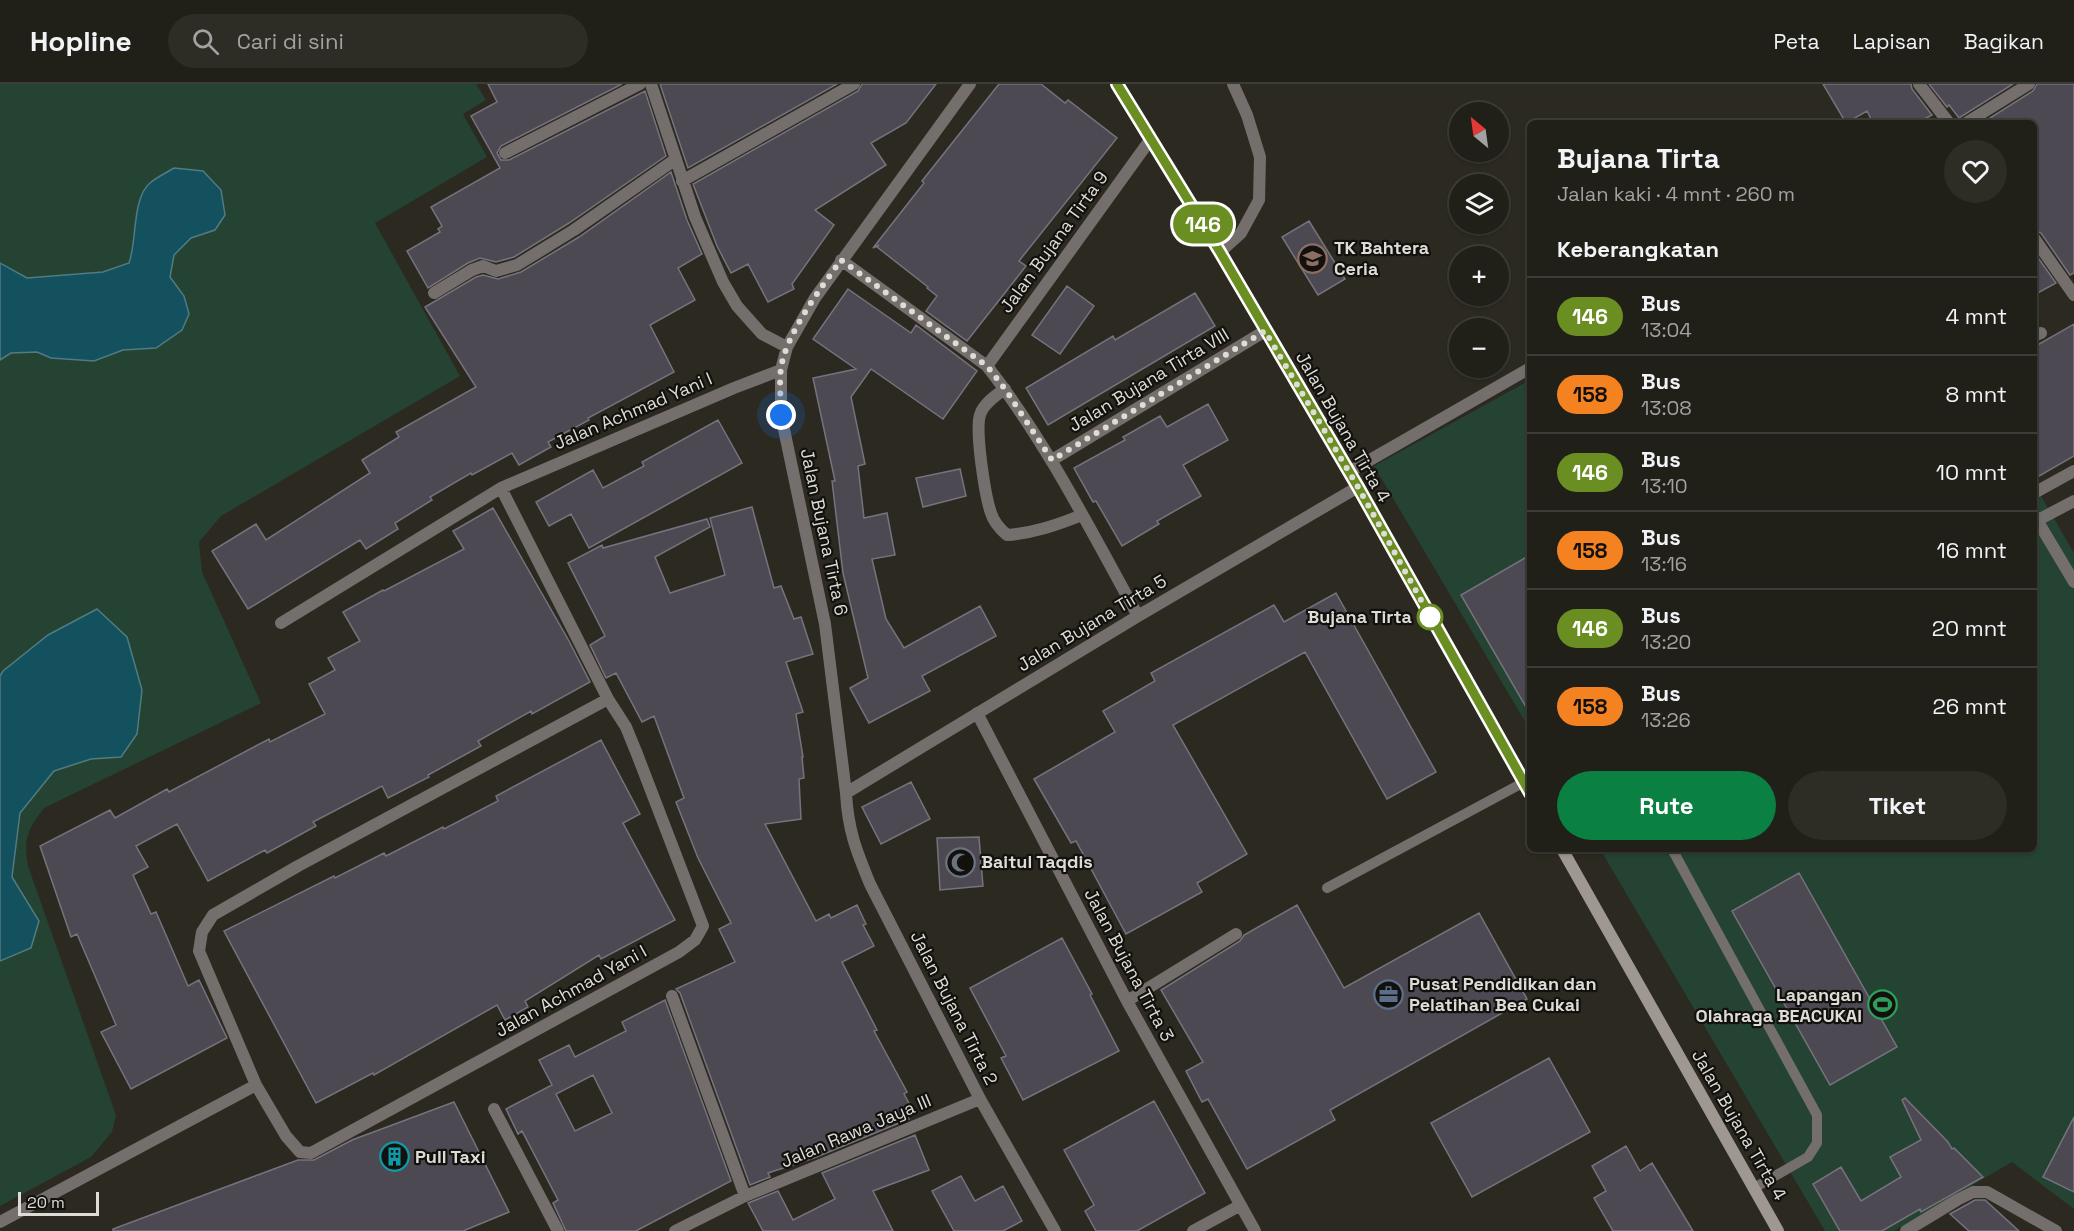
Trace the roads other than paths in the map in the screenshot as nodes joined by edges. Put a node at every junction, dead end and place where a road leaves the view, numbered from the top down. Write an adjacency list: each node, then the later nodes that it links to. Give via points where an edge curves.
1 (640, 84): 12 (street)
2 (651, 84): 13 (street)
3 (854, 84): 14 (street)
4 (970, 84): 17 (street, Jalan Bujana Tirta 6)
5 (1117, 84): 11 (street, Jalan Bujana Tirta 4)
6 (1919, 84): 9 (street)
7 (2029, 84): 10 (street)
8 (1236, 85): 16 (street, via 1260,157 1259,200 1241,233)
9 (1947, 120)
10 (1971, 120)
11 (1150, 140): 16 (street, Jalan Bujana Tirta 4); 22 (street, Jalan Bujana Tirta 9)
12 (505, 153)
13 (676, 159): 14 (street); 18 (street, via 516,265 496,271 483,266)
14 (682, 181): 21 (street, via 719,273 737,306 762,334)
15 (2037, 241): 19 (street)
16 (1220, 252): 20 (street, Jalan Bujana Tirta 4)
17 (841, 260): 21 (street, Jalan Bujana Tirta 6); 22 (street)
18 (434, 293)
19 (2074, 295)
20 (1265, 331): 26 (street, Jalan Bujana Tirta VIII); 28 (street, Jalan Bujana Tirta 4)
21 (787, 347): 23 (street, Jalan Bujana Tirta 6)
22 (987, 366): 25 (street)
23 (781, 370): 30 (street, Jalan Achmad Yani I); 43 (street, Jalan Bujana Tirta 6, via 781,415 825,624)
24 (1527, 370): 28 (street)
25 (1005, 389): 26 (street); 33 (street, via 980,414 979,429 991,513 998,527 1007,536 1046,529)
26 (1052, 460): 33 (street)
27 (2074, 471): 31 (street)
28 (1349, 472): 29 (street, Jalan Bujana Tirta 4)
29 (1358, 487): 37 (street, Jalan Bujana Tirta 5); 41 (street, Jalan Bujana Tirta 4)
30 (501, 488): 38 (street, Jalan Achmad Yani I); 39 (street, Jalan Achmad Yani I)
31 (2037, 491)
32 (2074, 501): 34 (street)
33 (1082, 516): 37 (street)
34 (2037, 518)
35 (2037, 520): 36 (street)
36 (2074, 582)
37 (1138, 616): 40 (street, Jalan Bujana Tirta 5)
38 (281, 623)
39 (609, 699): 50 (street, Jalan Achmad Yani I, via 213,915 202,932 200,951); 50 (street, Jalan Achmad Yani I, via 626,727 702,926 695,940 311,1153 300,1152 286,1136)
40 (977, 713): 43 (street, Jalan Bujana Tirta 5); 49 (street, Jalan Bujana Tirta 3)
41 (1527, 783)
42 (1527, 786): 46 (lane)
43 (846, 793): 51 (street, Jalan Bujana Tirta 2, via 854,847)
44 (1564, 852): 53 (street, Jalan Bujana Tirta 4)
45 (1674, 852): 53 (lane, via 1816,1115 1817,1143 1808,1157)
46 (1327, 888)
47 (1236, 934): 49 (street)
48 (672, 996): 54 (street)
49 (1127, 1001): 55 (street, Jalan Bujana Tirta 3)
50 (256, 1086): 56 (street)
51 (980, 1099): 54 (street, Jalan Rawa Jaya III); 59 (street, Jalan Bujana Tirta 2)
52 (494, 1109): 57 (street)
53 (1754, 1188): 62 (street, Jalan Bujana Tirta 4)
54 (746, 1196): 58 (street, Jalan Rawa Jaya III)
55 (1239, 1206): 60 (street); 61 (street, Jalan Bujana Tirta 3)
56 (0, 1221)
57 (558, 1231)
58 (675, 1231)
59 (1055, 1231)
60 (1193, 1231)
61 (1255, 1231)
62 (1778, 1231)
63 (1906, 1231): 64 (street, via 1973,1192 1987,1192)
64 (2056, 1231)

